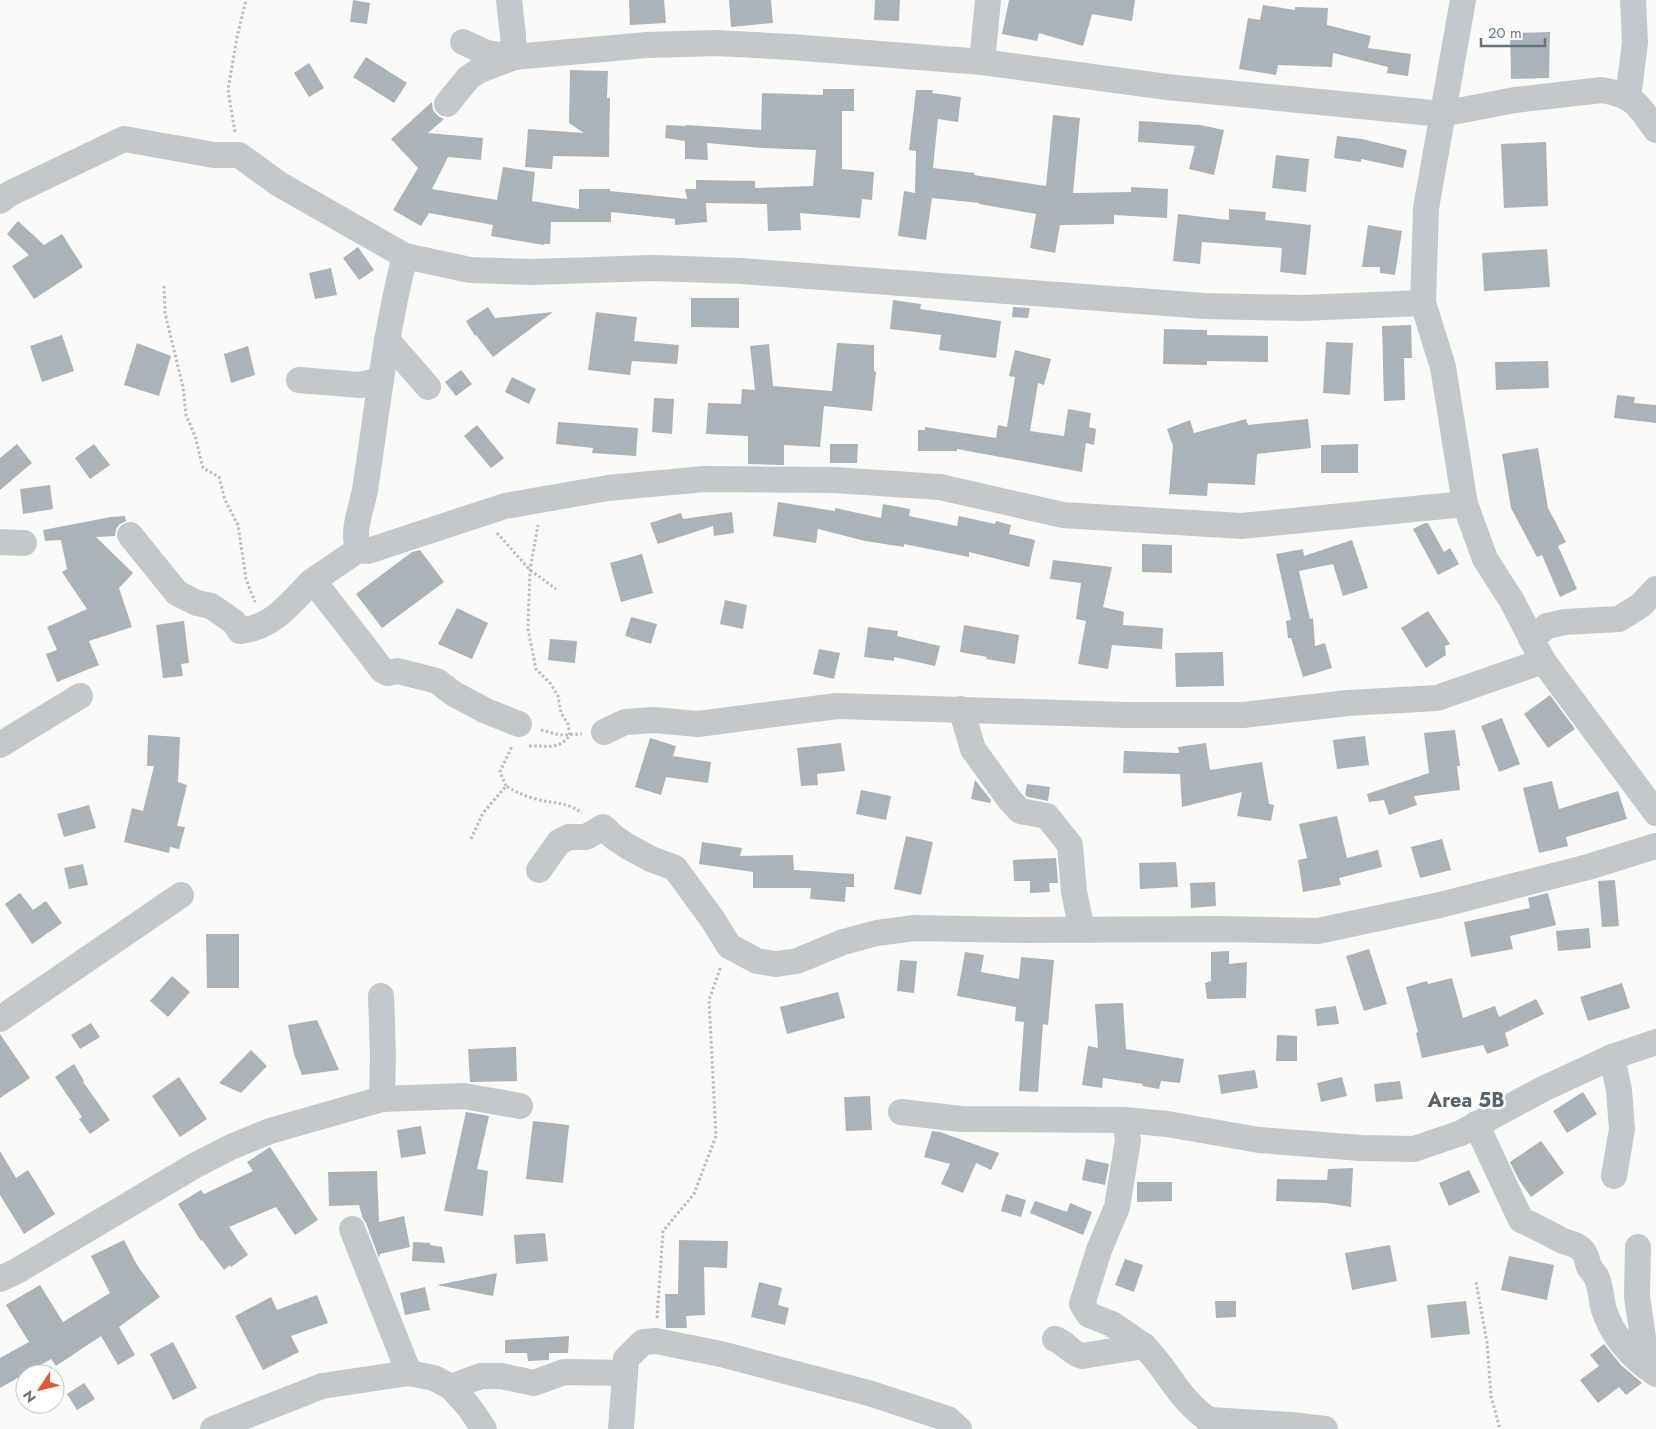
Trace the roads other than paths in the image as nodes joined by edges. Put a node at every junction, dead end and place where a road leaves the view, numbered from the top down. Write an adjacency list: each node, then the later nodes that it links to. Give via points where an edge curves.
1 (509, 0): 6 (street)
2 (988, 0): 7 (street)
3 (1462, 0): 10 (street)
4 (1632, 0): 8 (street, via 1635,42)
5 (463, 42): 6 (street, via 487,53)
6 (514, 57): 7 (street, via 647,45 717,44); 9 (street, via 468,78)
7 (982, 62): 10 (street, via 1167,87)
8 (1628, 98): 10 (street, via 1602,90 1515,100); 11 (street, via 1636,103)
9 (447, 104)
10 (1442, 114): 14 (street, via 1426,208)
11 (1656, 130)
12 (0, 201): 13 (street, via 124,139 214,155 239,154 279,184)
13 (405, 256): 14 (street, via 470,270 531,272 653,268 741,271 1205,306 1302,308); 15 (street)
14 (1423, 302): 19 (street, via 1444,367)
15 (387, 340): 17 (street); 18 (street)
16 (299, 380): 17 (street, via 360,385)
17 (381, 380): 21 (street, via 356,527)
18 (428, 387)
19 (1465, 504): 21 (street, via 1241,526 1063,515 940,487 834,480 704,479 608,488 505,506 368,551); 24 (street, via 1485,558)
20 (130, 535): 22 (street, via 177,593 211,606 234,622 240,632 276,618)
21 (358, 550): 22 (street)
22 (311, 582): 28 (street, via 324,594 382,670 437,681 486,711)
23 (1656, 589): 24 (street, via 1641,605 1619,620 1547,626)
24 (1537, 650): 26 (street, via 1437,698 1348,703 1244,715 1126,715); 30 (street)
25 (80, 696): 29 (street)
26 (961, 709): 27 (street, via 837,706 698,724 654,720 624,722); 34 (street, via 972,749 1009,799 1020,811 1047,816 1070,845 1074,892)
27 (604, 732)
28 (515, 736)
29 (0, 745)
30 (1656, 813)
31 (1656, 846): 34 (street, via 1440,905 1318,931)
32 (539, 870): 34 (street, via 558,842 569,837 586,837 603,827 627,846 674,868 729,946 757,961 776,964 797,961 843,942 877,933 914,928)
33 (182, 895): 36 (street)
34 (1082, 930)
35 (381, 996): 39 (street)
36 (0, 1019)
37 (1656, 1042): 38 (street)
38 (1612, 1057): 43 (street); 44 (street, via 1622,1129)
39 (382, 1099): 40 (street, via 464,1096); 47 (street, via 270,1131 230,1146)
40 (520, 1106)
41 (901, 1112): 42 (street, via 961,1119)
42 (1125, 1120): 43 (street, via 1259,1140 1414,1149 1461,1133); 49 (street, via 1128,1140 1117,1207 1082,1304 1089,1315 1112,1324)
43 (1476, 1124): 53 (street, via 1520,1220 1583,1250 1596,1276 1604,1310 1614,1332 1631,1354)
44 (1614, 1176)
45 (352, 1229): 51 (street)
46 (1638, 1247): 50 (street, via 1637,1297 1644,1344)
47 (0, 1279)
48 (1055, 1339): 49 (street, via 1082,1356)
49 (1144, 1346): 55 (street, via 1183,1398)
50 (1656, 1361)
51 (409, 1373): 54 (street, via 434,1378); 56 (street, via 322,1386)
52 (625, 1374): 54 (street, via 564,1372 534,1383 501,1376 481,1376); 58 (street); 59 (street, via 626,1359 643,1342 656,1341 721,1354 872,1394 948,1419)
53 (1656, 1374)
54 (451, 1387): 57 (street)
55 (1210, 1424): 60 (street, via 1292,1424)
56 (214, 1429)
57 (484, 1429)
58 (621, 1429)
59 (959, 1429)
60 (1325, 1429)

